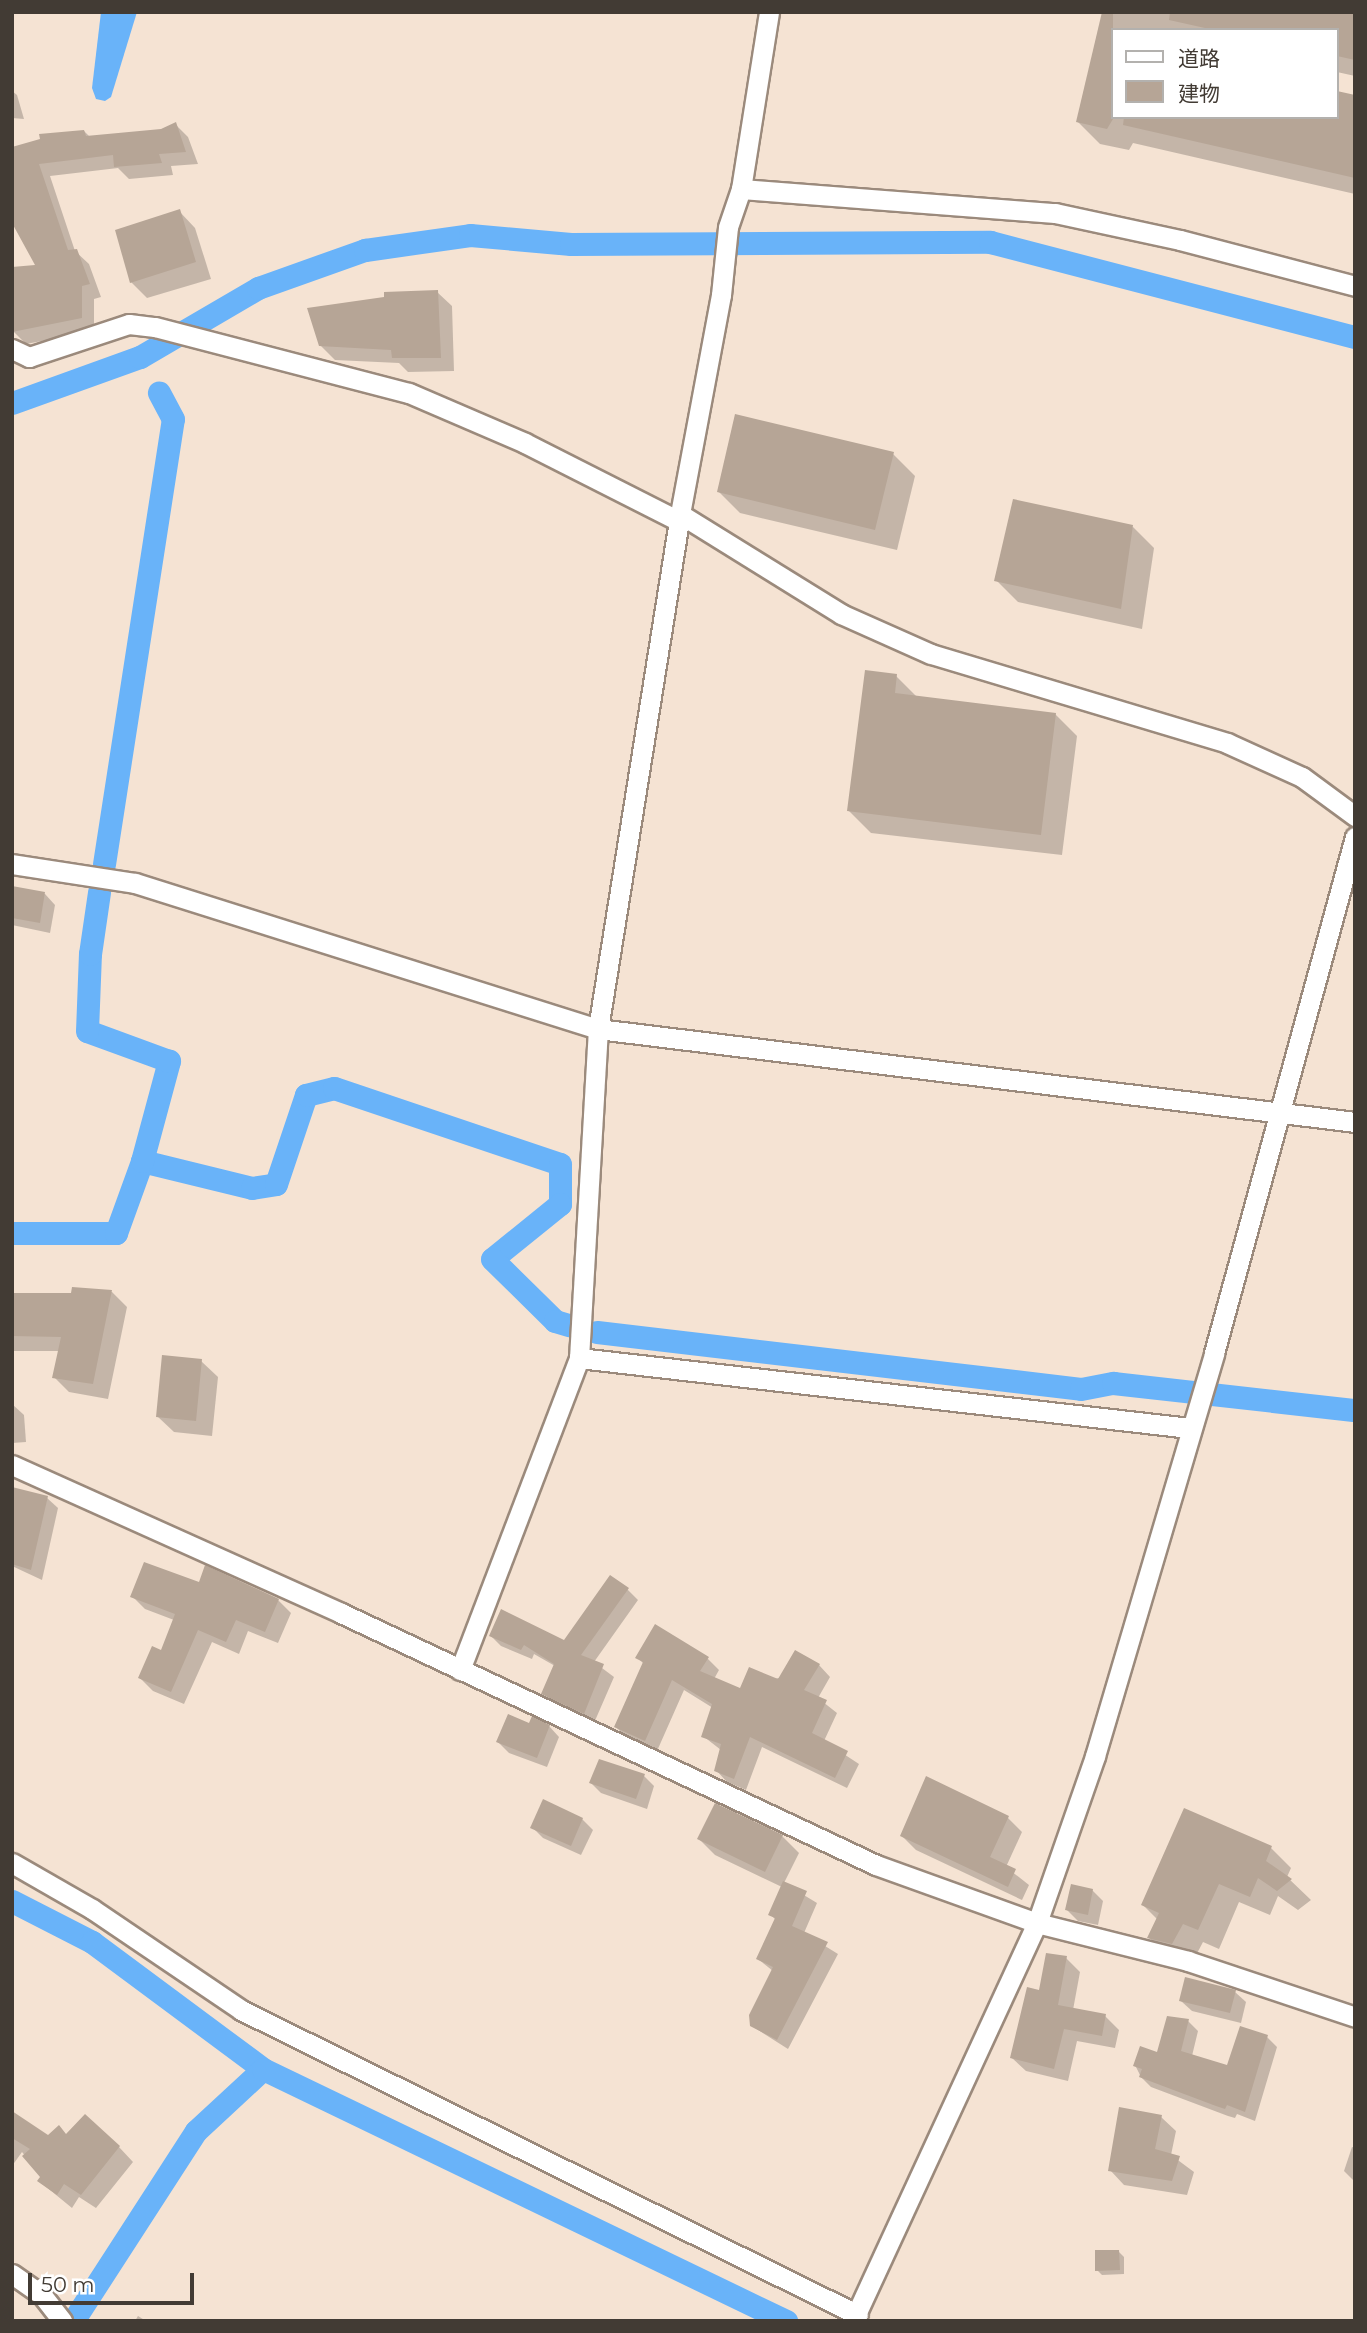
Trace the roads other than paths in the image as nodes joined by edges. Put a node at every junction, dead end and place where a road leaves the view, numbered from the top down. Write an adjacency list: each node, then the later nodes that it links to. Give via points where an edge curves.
1 (769, 12): 2 (street)
2 (741, 189): 3 (street, via 1055,214 1180,240); 5 (street, via 728,227 721,295)
3 (1355, 286)
4 (12, 349): 5 (street, via 30,357 129,324 155,327 408,393)
5 (680, 517): 6 (street, via 841,614 931,654 1227,743 1302,777); 9 (street)
6 (1355, 817)
7 (1355, 836): 10 (street)
8 (12, 864): 9 (street, via 135,883)
9 (598, 1029): 10 (street); 12 (street)
10 (1276, 1112): 11 (street); 13 (street)
11 (1355, 1122)
12 (579, 1358): 13 (street); 15 (street)
13 (1194, 1419): 17 (street, via 1095,1756)
14 (12, 1465): 15 (street)
15 (460, 1670): 17 (street, via 876,1865)
16 (12, 1863): 20 (street, via 92,1909 241,2010)
17 (1037, 1923): 18 (street, via 1188,1961); 20 (street)
18 (1355, 2017)
19 (12, 2274): 21 (street, via 42,2295)
20 (856, 2318)
21 (62, 2321)

